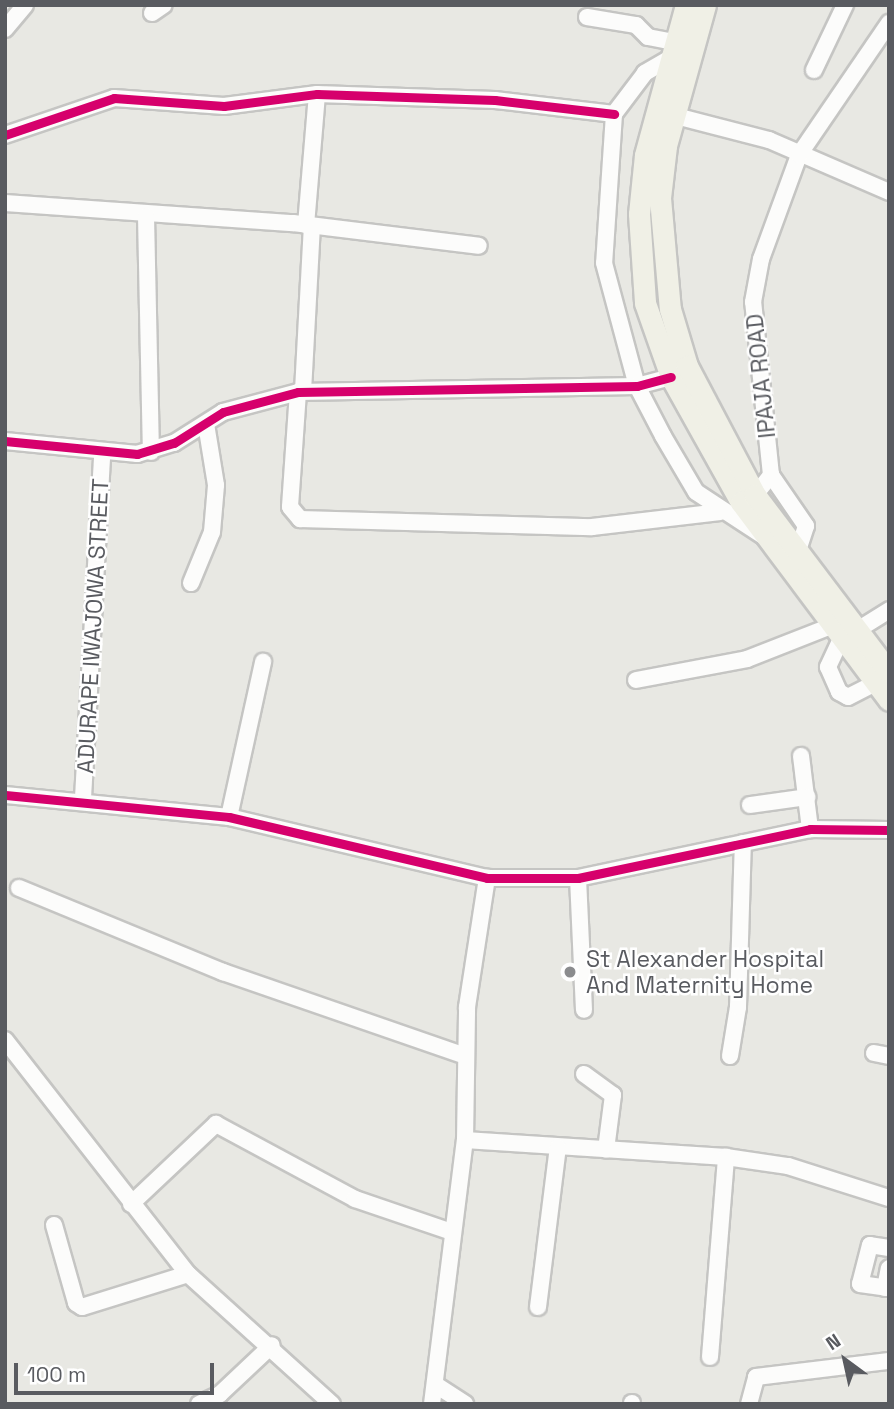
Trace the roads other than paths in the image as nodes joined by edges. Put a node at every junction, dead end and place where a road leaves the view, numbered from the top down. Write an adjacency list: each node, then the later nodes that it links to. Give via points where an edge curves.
1 (26, 5): 7 (street)
2 (686, 5): 8 (main road)
3 (705, 5): 12 (main road)
4 (845, 5): 9 (street)
5 (587, 17): 8 (street, via 636,25 648,37)
6 (889, 23): 14 (street, IPAJA ROAD)
7 (5, 29)
8 (676, 50): 11 (street, via 645,73); 20 (main road, via 652,117 639,214 645,303)
9 (814, 70)
10 (317, 94): 11 (street, via 495,100); 13 (street, via 224,106 114,98); 18 (street)
11 (614, 114): 21 (street, via 604,263)
12 (672, 115): 14 (street, via 709,121); 28 (main road, via 660,198 670,309 687,366)
13 (5, 135)
14 (799, 155): 15 (street); 27 (street, IPAJA ROAD, via 779,202 753,302)
15 (889, 192)
16 (5, 203): 17 (street)
17 (146, 216): 18 (street); 25 (street)
18 (309, 225): 19 (street); 22 (street)
19 (479, 246)
20 (671, 377): 21 (street); 28 (main road)
21 (637, 386): 22 (street); 29 (street, via 696,492)
22 (301, 391): 23 (street, via 223,412); 29 (street, via 290,508 300,519 592,527)
23 (206, 424): 25 (street); 32 (street, via 216,485 213,520)
24 (5, 441): 26 (street)
25 (151, 452): 26 (street)
26 (102, 453): 42 (street, ADURAPE IWAJOWA STREET)
27 (771, 475): 28 (street); 31 (street, via 806,526)
28 (748, 499): 30 (main road); 31 (main road)
29 (719, 512): 30 (street)
30 (768, 539): 34 (main road)
31 (797, 551): 34 (main road)
32 (191, 583)
33 (889, 610): 34 (street)
34 (844, 631): 36 (main road); 36 (street, via 828,667 839,692 848,697); 37 (street, via 747,659)
35 (263, 662): 44 (street)
36 (882, 677): 38 (main road)
37 (636, 680)
38 (889, 700)
39 (801, 756): 41 (street)
40 (5, 795): 42 (street)
41 (807, 797): 43 (street); 45 (street)
42 (83, 798): 44 (street)
43 (750, 804)
44 (229, 817): 48 (street)
45 (810, 829): 46 (street); 47 (street)
46 (889, 830)
47 (743, 843): 49 (street); 54 (street, via 738,1007)
48 (487, 878): 49 (street); 53 (street)
49 (578, 878): 51 (street)
50 (19, 888): 53 (street, via 223,972)
51 (584, 1010)
52 (5, 1040): 61 (street)
53 (463, 1055): 56 (street)
54 (730, 1056)
55 (584, 1074): 58 (street, via 613,1095)
56 (465, 1140): 57 (street); 63 (street)
57 (558, 1147): 58 (street); 68 (street)
58 (606, 1150): 59 (street)
59 (726, 1157): 60 (street, via 788,1166); 70 (street)
60 (889, 1198)
61 (131, 1204): 63 (street, via 216,1124 355,1199); 66 (street)
62 (54, 1225): 66 (street, via 82,1307)
63 (449, 1231): 72 (street)
64 (889, 1248): 67 (street, via 870,1245 860,1284)
65 (889, 1268): 67 (street)
66 (188, 1274): 69 (street)
67 (887, 1288)
68 (538, 1307)
69 (272, 1345): 73 (street, via 220,1394); 74 (street)
70 (710, 1357)
71 (889, 1361): 77 (street, via 757,1377)
72 (436, 1385): 75 (street); 76 (street)
73 (199, 1404)
74 (332, 1404)
75 (432, 1404)
76 (465, 1404)
77 (749, 1404)

